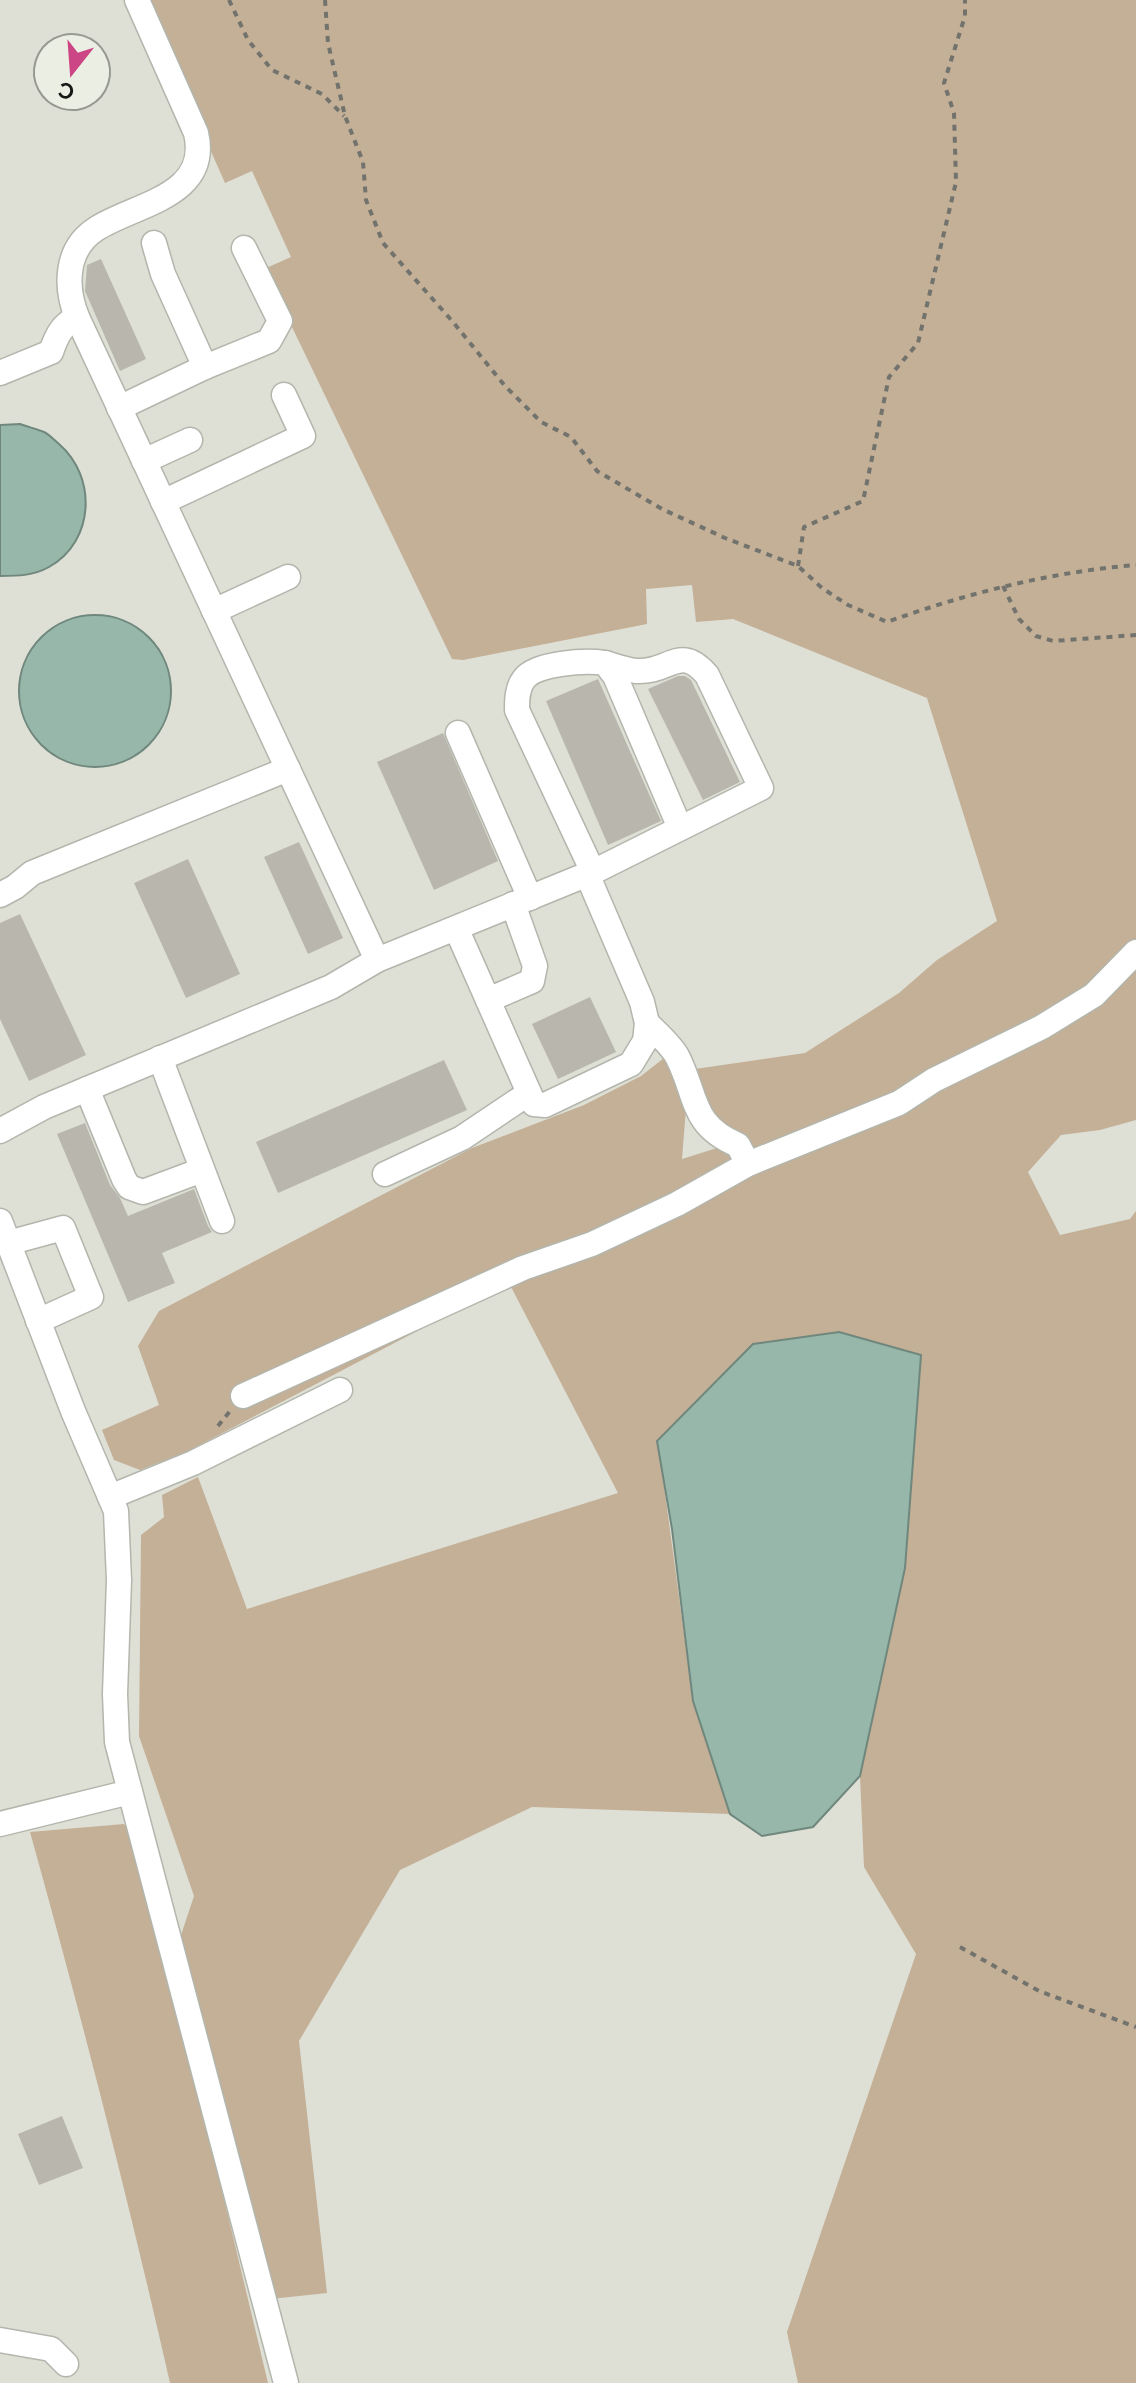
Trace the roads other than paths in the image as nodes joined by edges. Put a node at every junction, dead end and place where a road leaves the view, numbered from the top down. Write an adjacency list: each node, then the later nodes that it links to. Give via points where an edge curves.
1 (137, 0): 4 (street, via 200,147 197,162 179,187 94,230 82,242 73,257 68,289)
2 (154, 243): 5 (street)
3 (244, 248): 5 (street, via 280,321 269,341)
4 (77, 317): 6 (street, via 63,325 51,352); 8 (street)
5 (205, 367): 8 (street)
6 (0, 373)
7 (284, 395): 11 (street, via 303,436)
8 (119, 408): 10 (street)
9 (190, 440): 10 (street)
10 (144, 461): 11 (street)
11 (163, 502): 13 (street)
12 (288, 577): 13 (street)
13 (214, 611): 16 (street)
14 (605, 663): 17 (street); 17 (street, via 635,671 687,659 697,664 761,788); 18 (street, via 536,668 518,692 517,710)
15 (458, 733): 20 (street)
16 (288, 769): 19 (street, via 32,873); 23 (street)
17 (680, 828): 18 (street)
18 (590, 873): 20 (street); 25 (street)
19 (0, 895)
20 (521, 901): 21 (street); 24 (street, via 535,966 532,981)
21 (456, 928): 23 (street); 24 (street)
22 (1136, 952): 30 (street, via 1094,995 1042,1027 899,1103)
23 (377, 960): 26 (street, via 331,987)
24 (488, 1000): 28 (street)
25 (647, 1023): 28 (street, via 645,1041 631,1064 545,1105 534,1104); 30 (street, via 675,1053 704,1123 738,1145)
26 (160, 1058): 27 (street); 31 (street)
27 (87, 1089): 29 (street); 31 (street, via 129,1187 143,1192)
28 (529, 1093): 32 (street, via 462,1138)
29 (0, 1131)
30 (748, 1164): 37 (street, via 592,1244 523,1268)
31 (202, 1170): 33 (street)
32 (385, 1174)
33 (222, 1221)
34 (4, 1232): 35 (street); 35 (street, via 63,1228 91,1297)
35 (38, 1321): 38 (street)
36 (340, 1390): 38 (street)
37 (243, 1396)
38 (113, 1504): 39 (street, via 119,1580 117,1742)
39 (130, 1792): 40 (street); 43 (street)
40 (0, 1824)
41 (0, 2340): 42 (street, via 51,2349)
42 (66, 2364)
43 (286, 2383)

